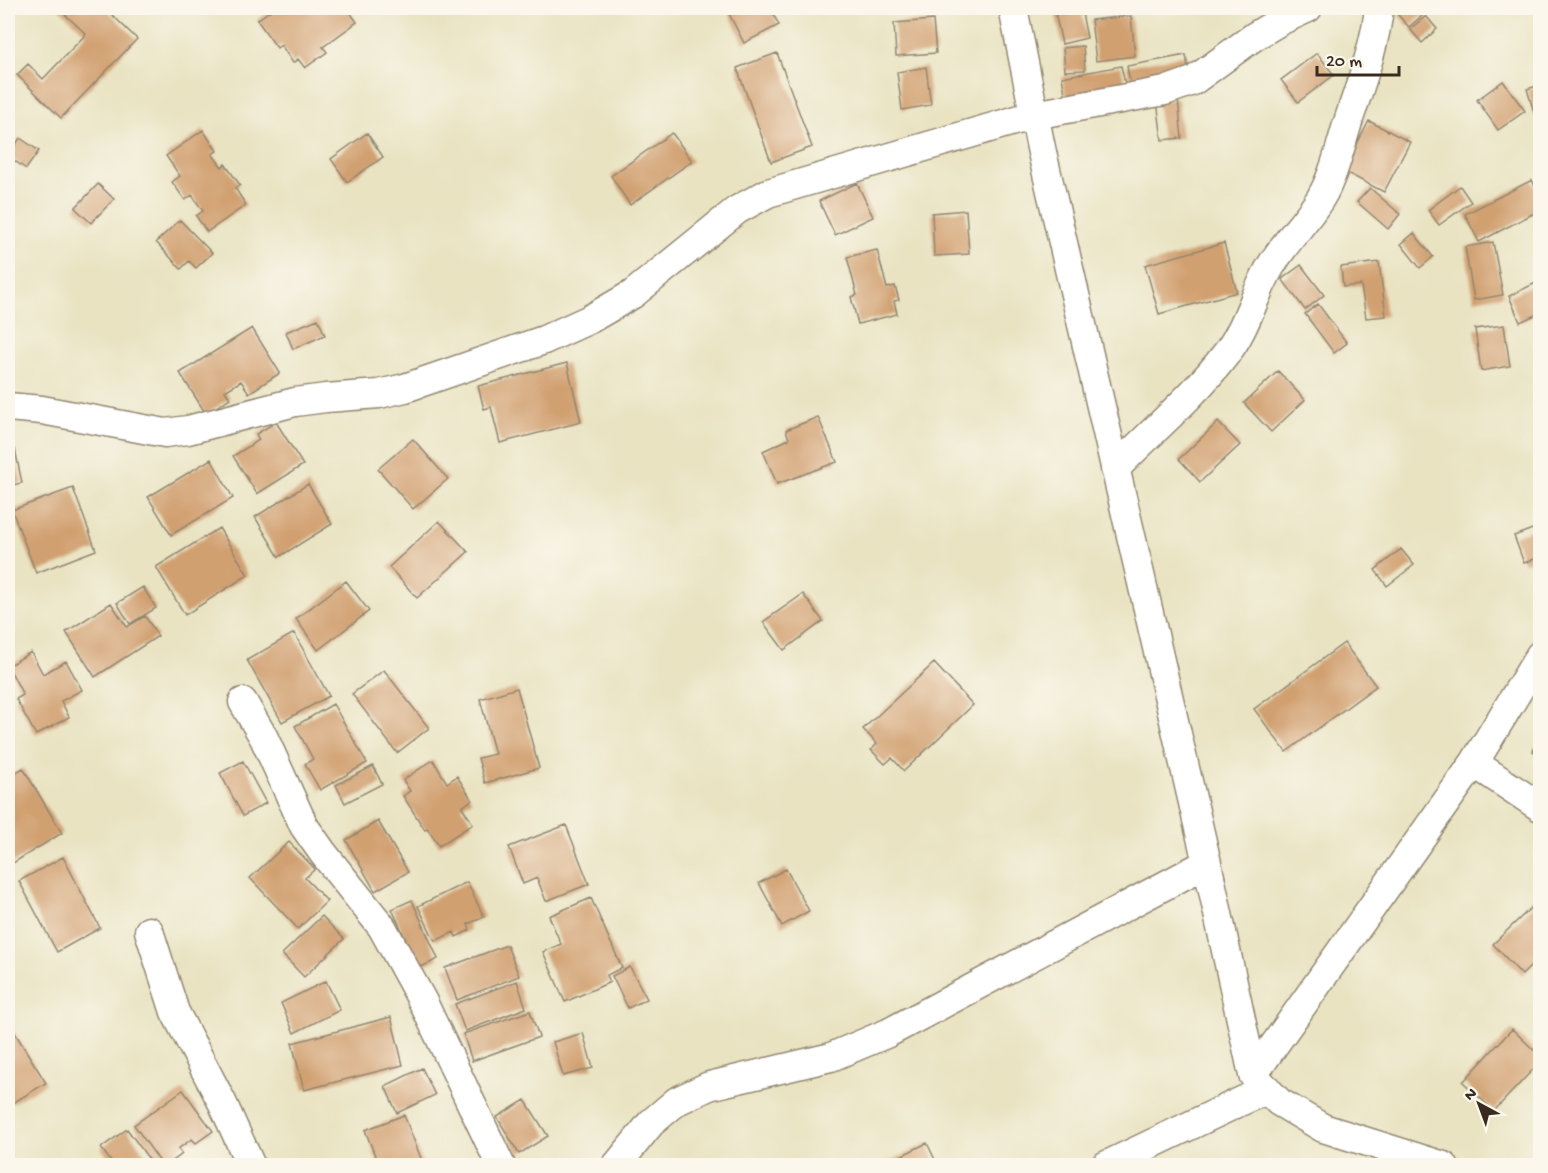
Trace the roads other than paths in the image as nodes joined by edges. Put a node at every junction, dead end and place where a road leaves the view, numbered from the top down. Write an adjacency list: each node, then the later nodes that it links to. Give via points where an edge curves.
1 (1013, 8): 4 (street)
2 (1308, 8): 4 (street, via 1272,26 1193,81 1166,91)
3 (1379, 8): 6 (street, via 1369,57 1321,197 1280,250 1229,351)
4 (1034, 115): 5 (street, via 768,193 737,210 633,294 590,319 544,340 405,388 295,402 165,433); 6 (street)
5 (8, 407)
6 (1115, 469): 11 (street)
7 (1540, 655): 9 (street)
8 (243, 702): 15 (street, via 304,826 382,927 423,1002)
9 (1474, 763): 10 (street); 13 (street)
10 (1540, 807)
11 (1207, 862): 13 (street); 16 (street, via 888,1033 831,1057 709,1086 677,1101 651,1123)
12 (148, 931): 14 (street, via 175,1012)
13 (1260, 1082): 17 (street); 18 (street, via 1279,1102 1323,1128)
14 (251, 1166)
15 (501, 1166)
16 (616, 1166)
17 (1105, 1166)
18 (1444, 1166)

